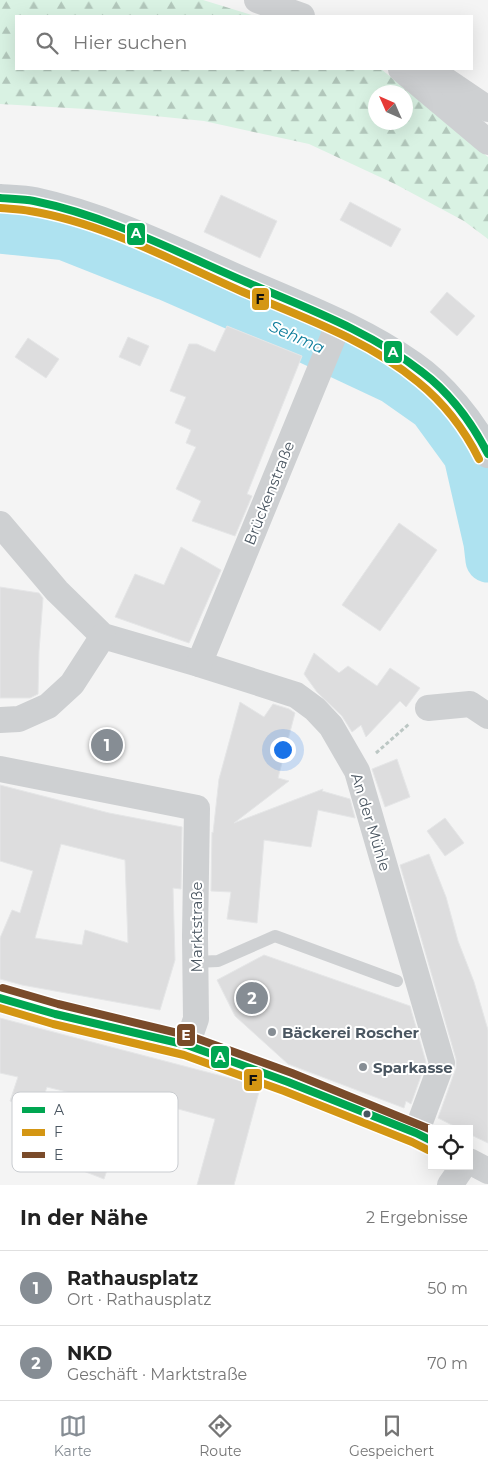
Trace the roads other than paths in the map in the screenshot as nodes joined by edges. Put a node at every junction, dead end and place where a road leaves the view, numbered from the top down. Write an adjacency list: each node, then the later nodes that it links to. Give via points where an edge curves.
1 (257, 0): 2 (street)
2 (299, 15)
3 (402, 70): 6 (street)
4 (430, 70): 5 (street)
5 (488, 109)
6 (488, 142)
7 (0, 198): 8 (main road, via 33,201 139,236)
8 (336, 331): 9 (main road, via 374,340 415,366 445,393); 12 (street, Brückenstraße)
9 (488, 454)
10 (0, 524): 11 (street, An der Mühle, via 57,591)
11 (103, 636): 12 (street, An der Mühle); 15 (street, via 72,684 48,706 19,719)
12 (199, 664): 21 (street, An der Mühle, via 296,695 331,726 357,771 442,1063)
13 (428, 708): 14 (street, via 470,704)
14 (488, 716)
15 (0, 720)
16 (0, 769): 17 (street, Marktstraße, via 197,808)
17 (196, 962): 18 (lane, via 218,961 275,936); 20 (street, Marktstraße, via 196,1019)
18 (398, 981)
19 (0, 998): 20 (street)
20 (187, 1045): 21 (street)
21 (424, 1137)
22 (473, 1163): 24 (street)
23 (460, 1170): 25 (street)
24 (488, 1171)
25 (450, 1185)

